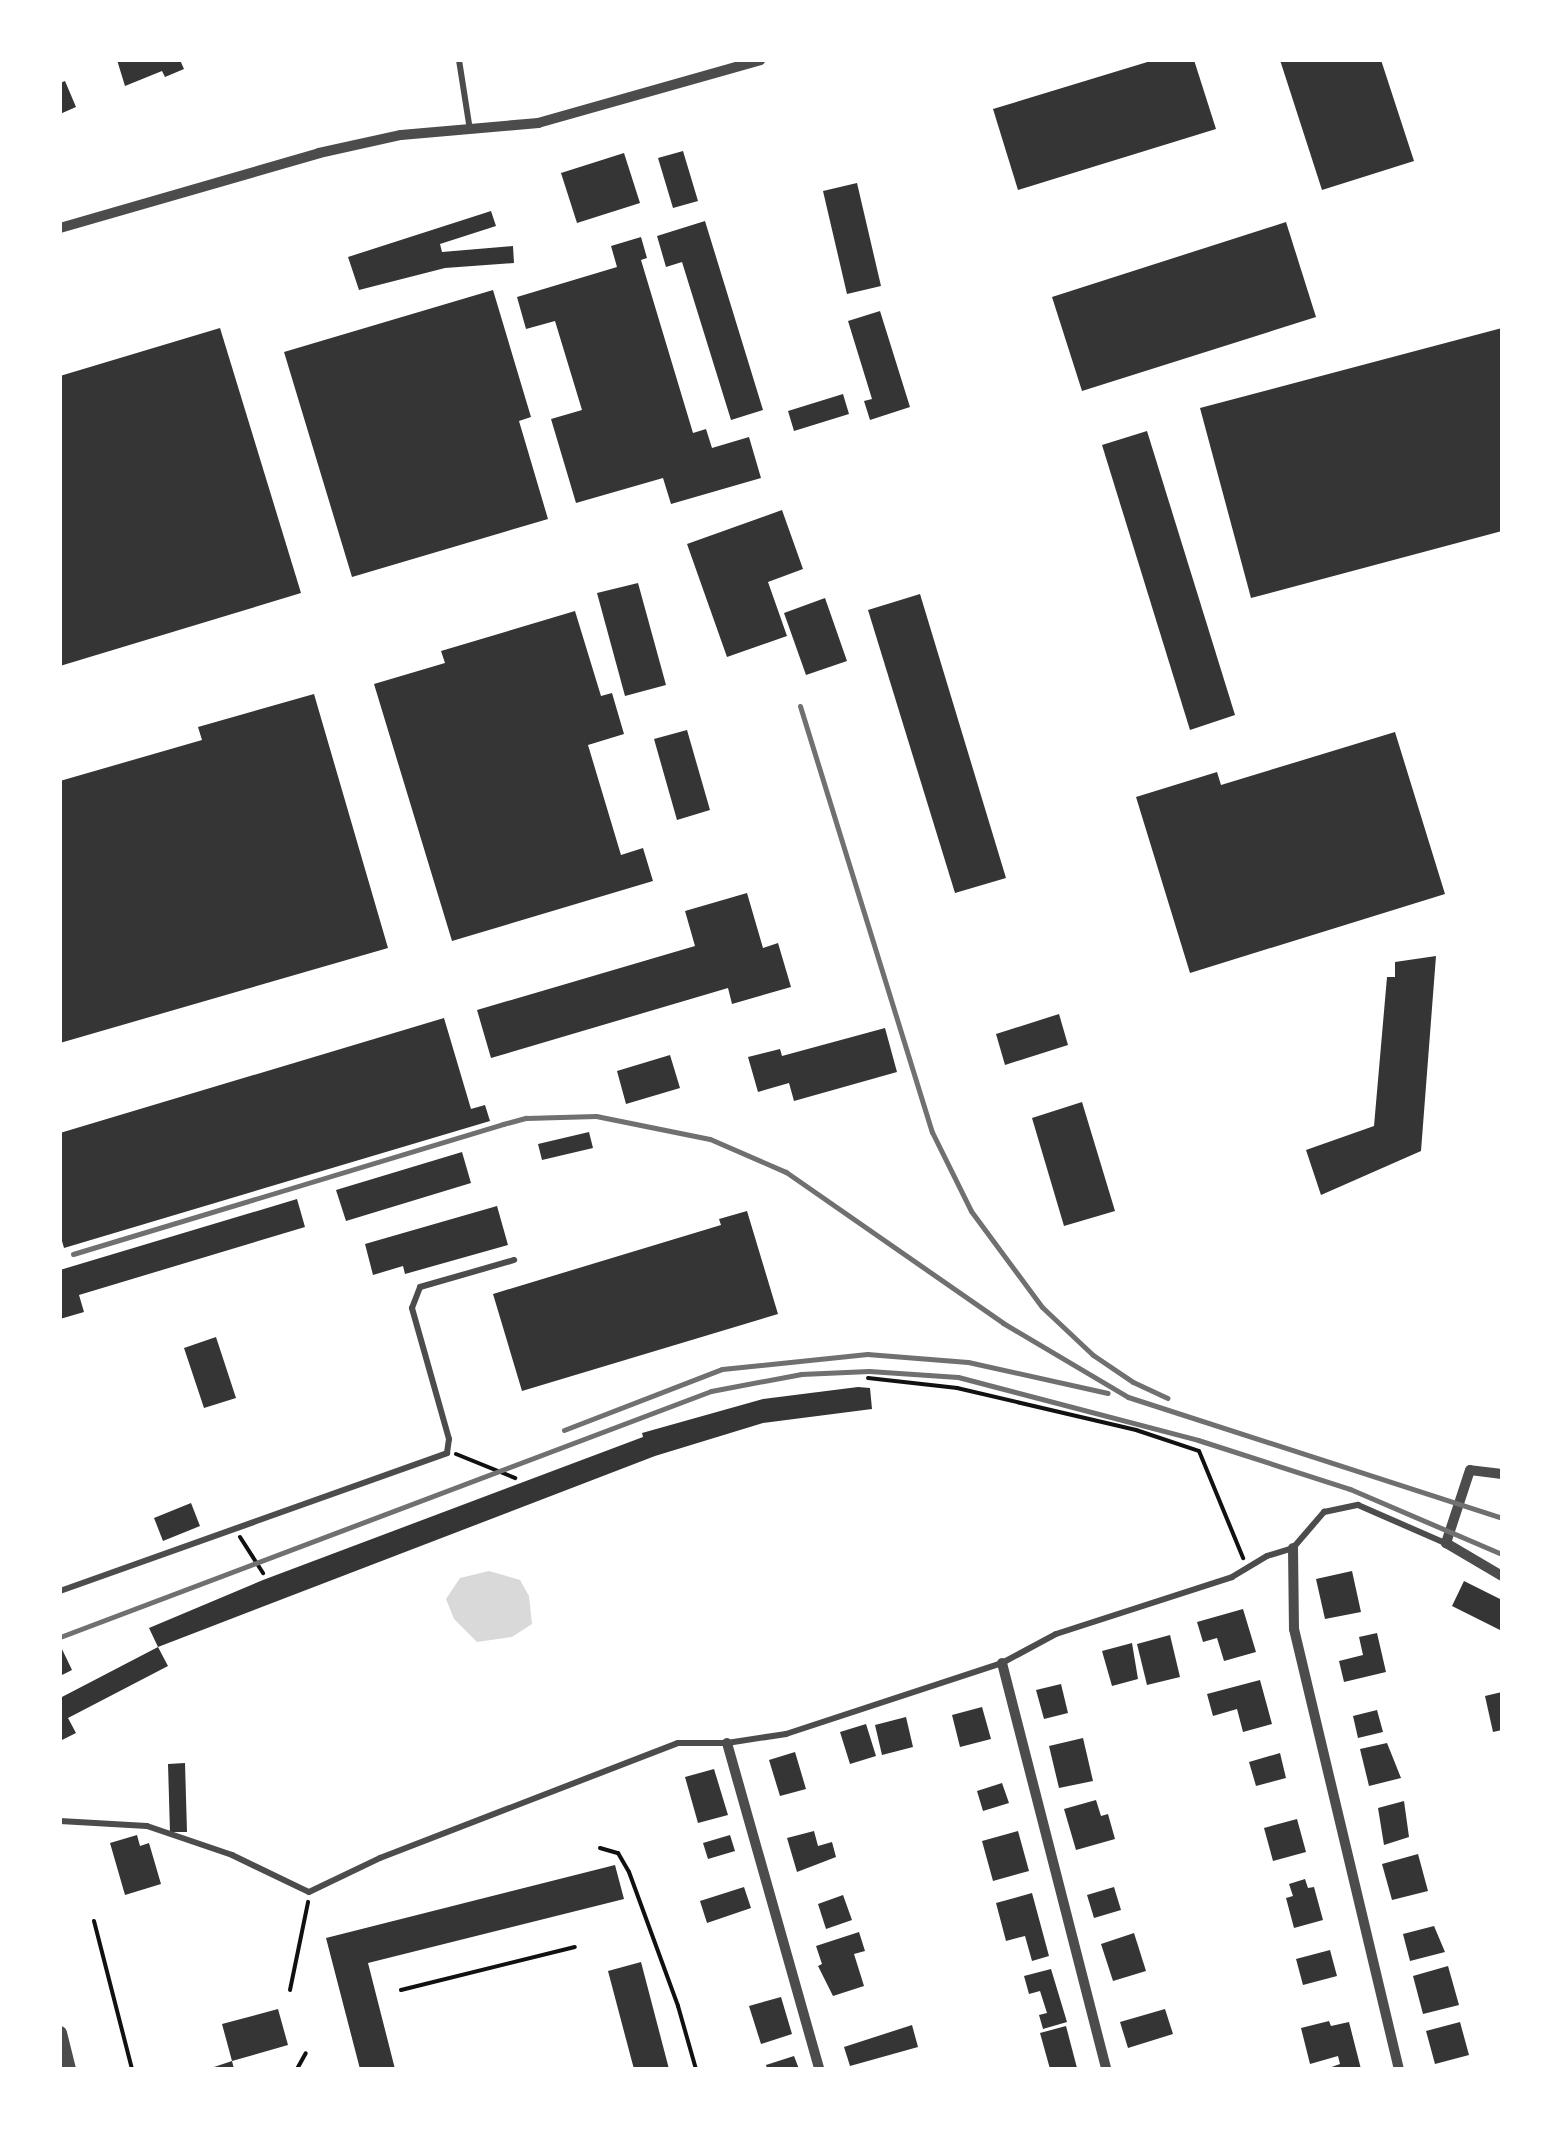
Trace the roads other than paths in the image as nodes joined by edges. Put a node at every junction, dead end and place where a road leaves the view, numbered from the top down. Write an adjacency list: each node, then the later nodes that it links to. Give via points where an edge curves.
1 (459, 60): 3 (lane)
2 (760, 60): 3 (street, via 538,123)
3 (470, 130): 4 (street, via 401,135 319,153)
4 (60, 228)
5 (514, 1260): 10 (lane, via 420,1287 412,1308 450,1439 446,1454)
6 (1502, 1474): 7 (street, via 1470,1470)
7 (1446, 1543): 8 (lane, via 1358,1505 1324,1512); 9 (street)
8 (1293, 1548): 11 (lane, via 1056,1634); 18 (street, via 1294,1629)
9 (1502, 1576)
10 (60, 1591)
11 (1002, 1662): 12 (lane, via 786,1734); 17 (street)
12 (727, 1743): 13 (lane, via 678,1743 309,1892 232,1855 146,1826); 16 (street)
13 (60, 1822)
14 (61, 2037): 15 (street)
15 (69, 2069)
16 (819, 2069)
17 (1106, 2069)
18 (1400, 2069)

